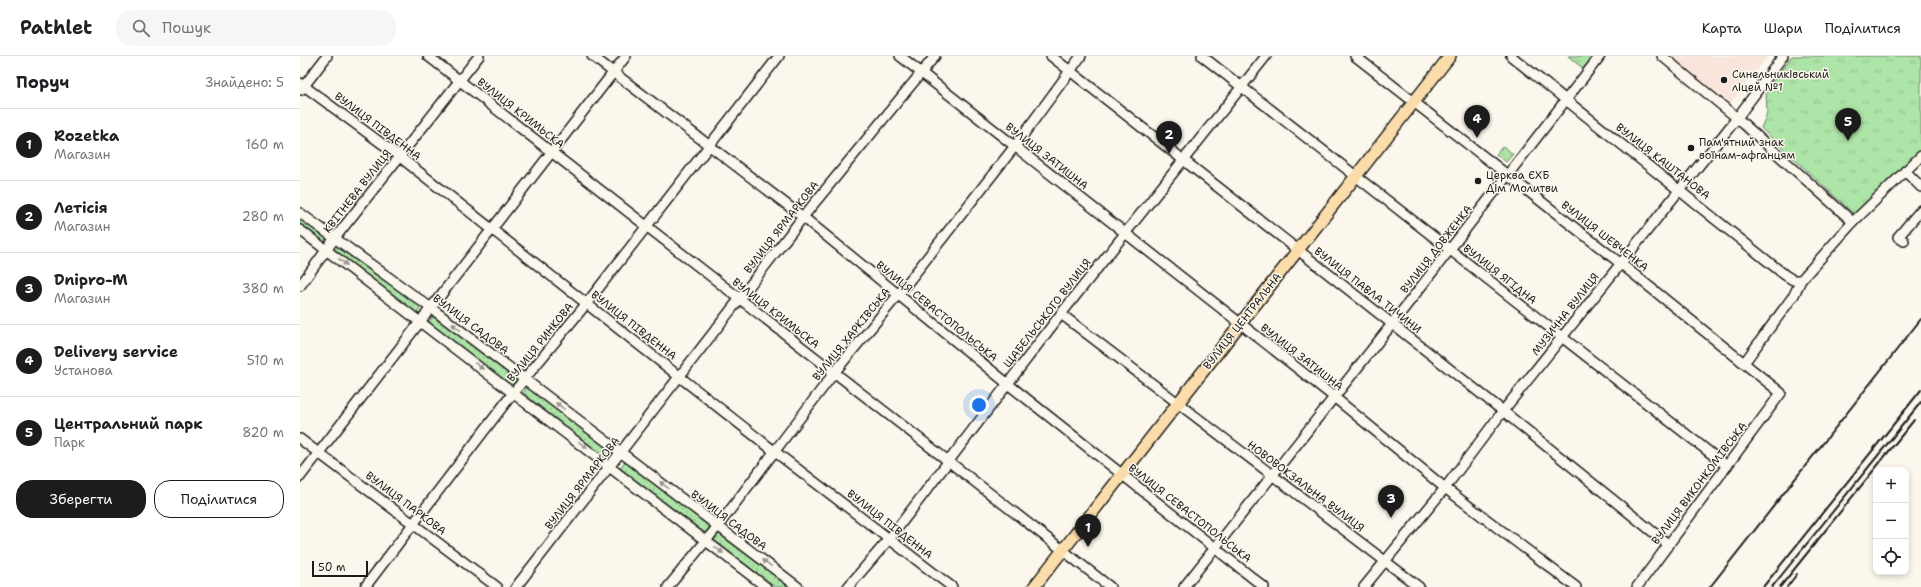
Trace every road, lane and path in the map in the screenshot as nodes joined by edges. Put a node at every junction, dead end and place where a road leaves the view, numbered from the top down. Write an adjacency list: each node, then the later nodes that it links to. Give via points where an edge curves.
1 (327, 56): 23 (street)
2 (428, 56): 22 (street, ВУЛИЦЯ КРИМЬСКА)
3 (479, 56): 22 (street, КВІТНЕВА ВУЛИЦЯ)
4 (592, 56): 20 (street, ВУЛИЦЯ СЕВАСТОПОЛЬСЬКА)
5 (626, 56): 20 (street)
6 (779, 56): 29 (street, ВУЛИЦЯ РИНКОВА)
7 (900, 56): 21 (street, ВУЛИЦЯ ЗАТИШНА)
8 (935, 56): 21 (street, ВУЛИЦЯ ЯРМАРКОВА)
9 (1051, 56): 19 (street, ВУЛИЦЯ ПАВЛА ТИЧИНИ)
10 (1081, 56): 19 (street, ВУЛИЦЯ ХАРКІВСЬКА)
11 (1202, 56): 24 (street, ВУЛИЦЯ ЯГІДНА)
12 (1266, 56): 24 (street, ЩАБЕЛЬСЬКОГО ВУЛИЦЯ)
13 (1355, 56): 26 (street, ВУЛИЦЯ ШЕВЧЕНКА)
14 (1450, 56): 26 (main road, ВУЛИЦЯ ЦЕНТРАЛЬНА)
15 (1511, 56): 25 (street, ВУЛИЦЯ КАШТАНОВА)
16 (1600, 56): 25 (street, ВУЛИЦЯ ДОВЖЕНКА)
17 (1662, 56): 27 (street)
18 (1783, 56): 27 (street, МУЗИЧНА ВУЛИЦЯ)
19 (1070, 71): 28 (street, ВУЛИЦЯ ХАРКІВСЬКА); 33 (street, ВУЛИЦЯ ПАВЛА ТИЧИНИ)
20 (613, 73): 29 (street, ВУЛИЦЯ СЕВАСТОПОЛЬСЬКА); 30 (street)
21 (922, 73): 28 (street, ВУЛИЦЯ ЗАТИШНА); 41 (street, ВУЛИЦЯ ЯРМАРКОВА)
22 (459, 80): 30 (street, ВУЛИЦЯ КРИМЬСКА); 32 (street, КВІТНЕВА ВУЛИЦЯ)
23 (301, 87): 32 (street, ВУЛИЦЯ ПІВДЕННА)
24 (1241, 87): 33 (street, ЩАБЕЛЬСЬКОГО ВУЛИЦЯ); 35 (street, ВУЛИЦЯ ЯГІДНА)
25 (1567, 100): 36 (street, ВУЛИЦЯ ДОВЖЕНКА); 38 (street, ВУЛИЦЯ КАШТАНОВА)
26 (1413, 103): 35 (main road, ВУЛИЦЯ ЦЕНТРАЛЬНА); 36 (street, ВУЛИЦЯ ШЕВЧЕНКА)
27 (1737, 118): 38 (street, МУЗИЧНА ВУЛИЦЯ); 42 (street)
28 (1015, 146): 46 (street, ВУЛИЦЯ ЗАТИШНА); 55 (street, ВУЛИЦЯ ХАРКІВСЬКА)
29 (710, 147): 41 (street, ВУЛИЦЯ СЕВАСТОПОЛЬСЬКА); 43 (street, ВУЛИЦЯ РИНКОВА)
30 (552, 153): 43 (street, ВУЛИЦЯ КРИМЬСКА); 45 (street)
31 (1921, 156): 34 (street)
32 (400, 157): 45 (street, ВУЛИЦЯ ПІВДЕННА); 47 (street, КВІТНЕВА ВУЛИЦЯ)
33 (1184, 160): 46 (street, ЩАБЕЛЬСЬКОГО ВУЛИЦЯ); 49 (street, ВУЛИЦЯ ПАВЛА ТИЧИНИ)
34 (1905, 171): 37 (street); 42 (street)
35 (1355, 176): 49 (main road, ВУЛИЦЯ ЦЕНТРАЛЬНА); 51 (street, ВУЛИЦЯ ЯГІДНА)
36 (1509, 176): 51 (street, ВУЛИЦЯ ДОВЖЕНКА); 52 (street, ВУЛИЦЯ ШЕВЧЕНКА)
37 (1921, 187)
38 (1680, 189): 52 (street, МУЗИЧНА ВУЛИЦЯ); 53 (street, ВУЛИЦЯ КАШТАНОВА, via 1785,275 1793,280)
39 (1921, 210): 48 (street, via 1898,237)
40 (300, 213): 47 (street, ВУЛИЦЯ САДОВА)
41 (803, 217): 55 (street, ВУЛИЦЯ СЕВАСТОПОЛЬСЬКА); 56 (street, ВУЛИЦЯ ЯРМАРКОВА)
42 (1853, 222): 53 (street)
43 (646, 227): 56 (street, ВУЛИЦЯ КРИМЬСКА); 57 (street, ВУЛИЦЯ РИНКОВА)
44 (300, 230): 50 (street)
45 (493, 230): 57 (street, ВУЛИЦЯ ПІВДЕННА); 58 (street)
46 (1125, 234): 59 (street, ЩАБЕЛЬСЬКОГО ВУЛИЦЯ); 61 (street, ВУЛИЦЯ ЗАТИШНА)
47 (335, 238): 50 (street, КВІТНЕВА ВУЛИЦЯ); 58 (street, ВУЛИЦЯ САДОВА)
48 (1904, 241)
49 (1298, 249): 61 (main road, ВУЛИЦЯ ЦЕНТРАЛЬНА); 62 (street, ВУЛИЦЯ ПАВЛА ТИЧИНИ)
50 (326, 250): 54 (street, КВІТНЕВА ВУЛИЦЯ); 60 (street, one-way to 60)
51 (1450, 250): 62 (street, ВУЛИЦЯ ДОВЖЕНКА); 63 (street, ВУЛИЦЯ ЯГІДНА)
52 (1620, 263): 63 (street, МУЗИЧНА ВУЛИЦЯ); 64 (street, ВУЛИЦЯ ШЕВЧЕНКА)
53 (1803, 279): 64 (street)
54 (300, 286)
55 (898, 295): 65 (street, ВУЛИЦЯ ХАРКІВСЬКА); 68 (street, ВУЛИЦЯ СЕВАСТОПОЛЬСЬКА)
56 (739, 299): 65 (street, ВУЛИЦЯ КРИМЬСКА); 66 (street, ВУЛИЦЯ ЯРМАРКОВА)
57 (587, 303): 66 (street, ВУЛИЦЯ ПІВДЕННА); 67 (street, ВУЛИЦЯ РИНКОВА)
58 (431, 308): 60 (street); 67 (street, ВУЛИЦЯ САДОВА, one-way to 58)
59 (1061, 314): 68 (street, ЩАБЕЛЬСЬКОГО ВУЛИЦЯ); 72 (street, НОВОВОКЗАЛЬНА ВУЛИЦЯ)
60 (420, 321): 69 (street, one-way to 69); 77 (street)
61 (1240, 324): 71 (street, ВУЛИЦЯ ЗАТИШНА); 72 (main road, ВУЛИЦЯ ЦЕНТРАЛЬНА)
62 (1392, 324): 71 (street, ВУЛИЦЯ ДОВЖЕНКА); 73 (street, ВУЛИЦЯ ПАВЛА ТИЧИНИ)
63 (1562, 338): 73 (street, МУЗИЧНА ВУЛИЦЯ); 80 (street, ВУЛИЦЯ ЯГІДНА)
64 (1744, 363): 70 (street, ВУЛИЦЯ ШЕВЧЕНКА)
65 (834, 373): 75 (street, ВУЛИЦЯ ХАРКІВСЬКА); 78 (street, ВУЛИЦЯ КРИМЬСКА)
66 (680, 376): 75 (street, ВУЛИЦЯ ПІВДЕННА); 76 (street, ВУЛИЦЯ ЯРМАРКОВА)
67 (524, 379): 69 (street, ВУЛИЦЯ РИНКОВА); 76 (street, ВУЛИЦЯ САДОВА, one-way to 67)
68 (1008, 384): 78 (street, ЩАБЕЛЬСЬКОГО ВУЛИЦЯ); 81 (street, ВУЛИЦЯ СЕВАСТОПОЛЬСЬКА)
69 (513, 393): 79 (street, one-way to 79); 85 (street, ВУЛИЦЯ РИНКОВА)
70 (1781, 393): 80 (street, ВУЛИЦЯ ВИКОНКОМІВСЬКА)
71 (1334, 397): 82 (street, ВУЛИЦЯ ДОВЖЕНКА); 84 (street, ВУЛИЦЯ ЗАТИШНА)
72 (1178, 404): 81 (main road, ВУЛИЦЯ ЦЕНТРАЛЬНА); 82 (street, НОВОВОКЗАЛЬНА ВУЛИЦЯ)
73 (1503, 411): 84 (street, МУЗИЧНА ВУЛИЦЯ); 89 (street, ВУЛИЦЯ ПАВЛА ТИЧИНИ)
74 (300, 439): 77 (street, ВУЛИЦЯ ПАРКОВА)
75 (774, 451): 86 (street, ВУЛИЦЯ ХАРКІВСЬКА); 87 (street, ВУЛИЦЯ ПІВДЕННА)
76 (621, 452): 79 (street, ВУЛИЦЯ ЯРМАРКОВА); 86 (street, ВУЛИЦЯ САДОВА, one-way to 76)
77 (319, 453): 83 (street); 85 (street, ВУЛИЦЯ ПАРКОВА)
78 (948, 462): 87 (street, ЩАБЕЛЬСЬКОГО ВУЛИЦЯ); 91 (street, ВУЛИЦЯ КРИМЬСКА)
79 (610, 466): 88 (street); 95 (street, ВУЛИЦЯ ЯРМАРКОВА)
80 (1727, 466): 89 (street, ВУЛИЦЯ ВИКОНКОМІВСЬКА)
81 (1122, 474): 90 (street, ВУЛИЦЯ СЕВАСТОПОЛЬСЬКА); 91 (main road, ВУЛИЦЯ ЦЕНТРАЛЬНА)
82 (1272, 476): 90 (street, ВУЛИЦЯ ДОВЖЕНКА); 92 (street, НОВОВОКЗАЛЬНА ВУЛИЦЯ)
83 (300, 477)
84 (1445, 488): 92 (street, МУЗИЧНА ВУЛИЦЯ); 107 (street, ВУЛИЦЯ ЗАТИШНА)
85 (414, 524): 93 (street, ВУЛИЦЯ РИНКОВА); 94 (street, ВУЛИЦЯ ПАРКОВА)
86 (718, 526): 88 (street, ВУЛИЦЯ ХАРКІВСЬКА); 98 (street, ВУЛИЦЯ САДОВА, one-way to 86)
87 (890, 538): 99 (street, ЩАБЕЛЬСЬКОГО ВУЛИЦЯ); 100 (street, ВУЛИЦЯ ПІВДЕННА)
88 (706, 540): 96 (street, ВУЛИЦЯ ХАРКІВСЬКА); 97 (street, one-way to 97)
89 (1668, 545): 108 (street, ВУЛИЦЯ ВИКОНКОМІВСЬКА)
90 (1215, 548): 103 (street, ВУЛИЦЯ ДОВЖЕНКА); 104 (street, ВУЛИЦЯ СЕВАСТОПОЛЬСЬКА)
91 (1062, 550): 101 (main road, ВУЛИЦЯ ЦЕНТРАЛЬНА); 102 (street, ВУЛИЦЯ КРИМЬСКА)
92 (1385, 560): 105 (street, МУЗИЧНА ВУЛИЦЯ); 106 (street, НОВОВОКЗАЛЬНА ВУЛИЦЯ)
93 (365, 587)
94 (497, 587)
95 (516, 587)
96 (668, 587)
97 (766, 587)
98 (798, 587)
99 (848, 587)
100 (952, 587)
101 (1034, 587)
102 (1110, 587)
103 (1184, 587)
104 (1264, 587)
105 (1364, 587)
106 (1419, 587)
107 (1576, 587)
108 (1637, 587)

